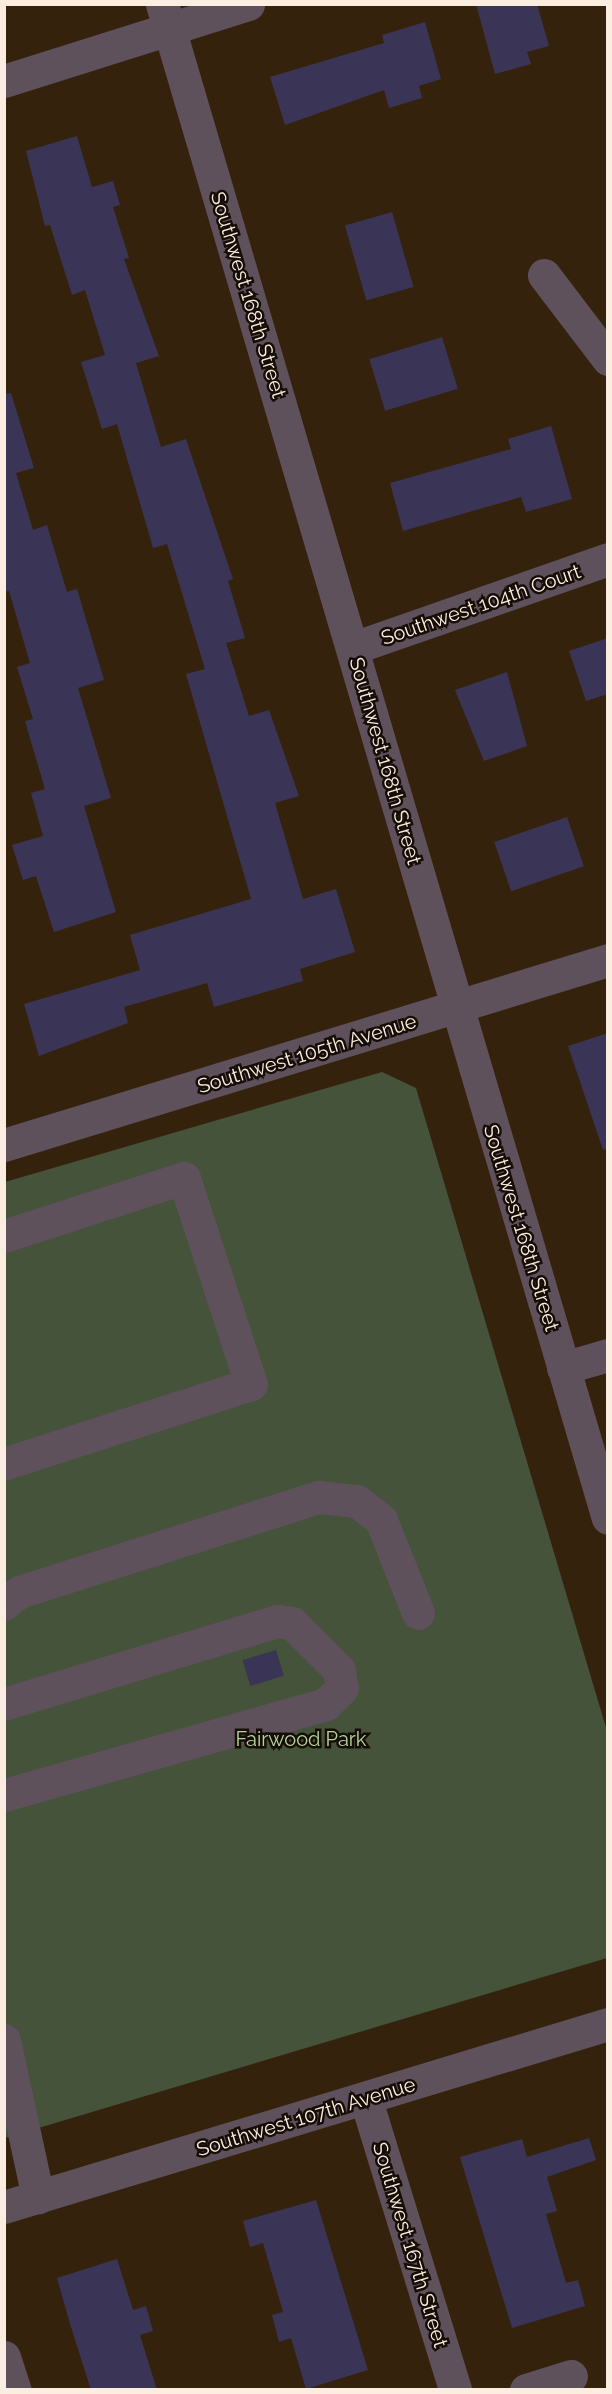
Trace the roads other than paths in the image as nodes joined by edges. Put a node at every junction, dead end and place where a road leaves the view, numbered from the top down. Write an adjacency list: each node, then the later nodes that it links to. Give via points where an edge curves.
1 (248, 4): 2 (street)
2 (165, 16): 3 (street); 7 (street, Southwest 168th Street)
3 (4, 81)
4 (544, 275): 5 (street)
5 (608, 359)
6 (608, 560): 7 (street, Southwest 104th Court)
7 (353, 648): 9 (street, Southwest 168th Street)
8 (608, 960): 9 (street, Southwest 105th Avenue)
9 (455, 1010): 10 (street, Southwest 105th Avenue); 13 (street, Southwest 168th Street)
10 (6, 1138)
11 (4, 1236): 14 (street, via 184,1178 251,1384)
12 (608, 1355): 13 (street)
13 (563, 1368): 15 (street, Southwest 168th Street)
14 (4, 1464)
15 (608, 1518)
16 (4, 1604): 17 (street, via 18,1592 318,1497 357,1502 381,1520)
17 (418, 1613)
18 (4, 1704): 19 (street, via 278,1621 292,1623 339,1670 342,1688 326,1704)
19 (4, 1795)
20 (608, 2024): 22 (street, Southwest 107th Avenue)
21 (4, 2040): 23 (street)
22 (366, 2100): 23 (street, Southwest 107th Avenue); 28 (street, Southwest 167th Street)
23 (38, 2197): 24 (street, Southwest 107th Avenue)
24 (4, 2207)
25 (4, 2357): 27 (street)
26 (571, 2376): 29 (street)
27 (15, 2390)
28 (455, 2390)
29 (526, 2390)

